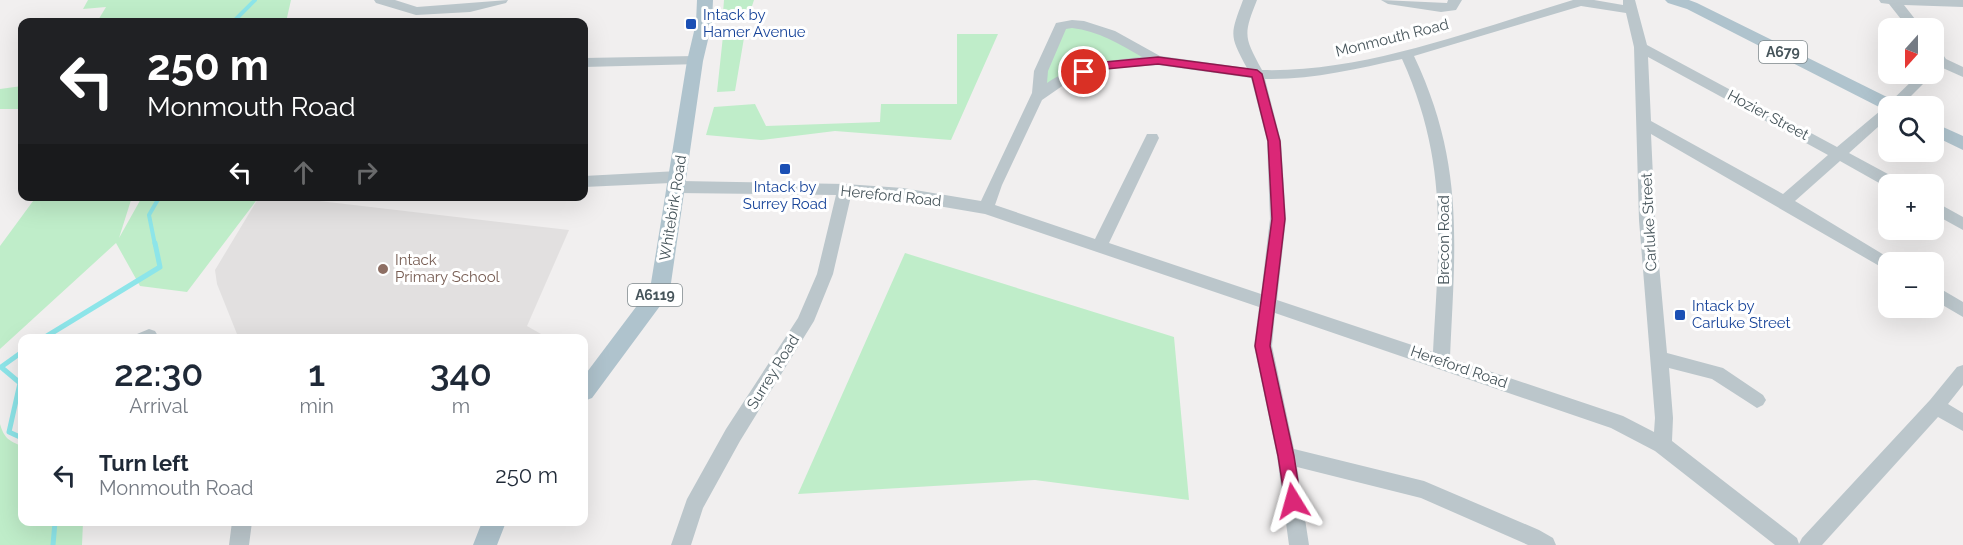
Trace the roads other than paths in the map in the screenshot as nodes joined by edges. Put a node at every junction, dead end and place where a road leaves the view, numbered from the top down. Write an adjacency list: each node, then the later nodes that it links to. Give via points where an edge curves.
1 (381, 0): 12 (street)
2 (501, 0): 12 (street, via 470,8)
3 (705, 0): 19 (main road, Whitebirk Road / A6119)
4 (1250, 0): 23 (street, via 1239,41)
5 (1388, 0): 6 (street, via 1441,8 1451,7)
6 (1455, 0)
7 (1673, 0): 10 (main road, A679)
8 (1886, 0): 9 (street)
9 (1893, 0): 11 (street); 15 (street)
10 (1693, 3): 27 (main road, A679)
11 (1963, 3)
12 (420, 5): 14 (street)
13 (1629, 5): 16 (street, Carluke Street); 17 (street, Monmouth Road, via 1581,2)
14 (411, 18)
15 (1907, 18)
16 (1641, 47): 29 (street, Carluke Street); 33 (street, Hozier Street)
17 (1406, 54): 23 (street, Monmouth Road, via 1326,71); 48 (street, Brecon Road, via 1419,80 1435,134 1447,208)
18 (1158, 60): 23 (street, Monmouth Road); 25 (street, Monmouth Road, via 1105,65 1063,79); 25 (street, Monmouth Road, via 1130,43 1070,22 1060,26 1041,71)
19 (695, 61): 20 (street); 36 (main road, Whitebirk Road / A6119)
20 (588, 63)
21 (1944, 64): 22 (street)
22 (1963, 72)
23 (1257, 74): 45 (street, via 1274,141 1278,219)
24 (1916, 84): 26 (street)
25 (1039, 95): 39 (street, Monmouth Road)
26 (1903, 96)
27 (1878, 99)
28 (1878, 120): 33 (street)
29 (1645, 124): 38 (street); 47 (street, Carluke Street, via 1647,220)
30 (1944, 134): 32 (main road)
31 (1152, 138): 42 (street)
32 (1963, 144)
33 (1838, 153): 34 (street, Hozier Street); 38 (street)
34 (1878, 175)
35 (588, 181): 36 (street, Hereford Road)
36 (677, 182): 37 (street, Hereford Road); 50 (main road, Whitebirk Road / A6119, via 661,283 653,300)
37 (844, 190): 39 (street, Hereford Road, via 903,194); 60 (street, Surrey Road, via 825,274 805,321 694,505)
38 (1785, 202): 43 (street)
39 (986, 208): 42 (street, Hereford Road)
40 (1944, 213): 41 (street)
41 (1963, 224)
42 (1099, 247): 45 (street, Hereford Road)
43 (1878, 259)
44 (1944, 298): 46 (street)
45 (1266, 305): 48 (street, Hereford Road); 55 (street, via 1263,346)
46 (1963, 310)
47 (1660, 359): 51 (street, via 1717,373); 54 (street, Carluke Street)
48 (1441, 360): 54 (street, Hereford Road, via 1617,422)
49 (1963, 372): 52 (street)
50 (588, 387)
51 (1757, 400)
52 (1936, 406): 53 (street); 64 (street)
53 (1963, 423)
54 (1662, 445): 63 (street, Hereford Road)
55 (1286, 456): 61 (street); 62 (street, via 1424,490)
56 (241, 526): 58 (street)
57 (492, 526): 59 (main road)
58 (239, 545)
59 (485, 545)
60 (681, 545)
61 (1299, 545)
62 (1546, 545)
63 (1790, 545)
64 (1809, 545)

